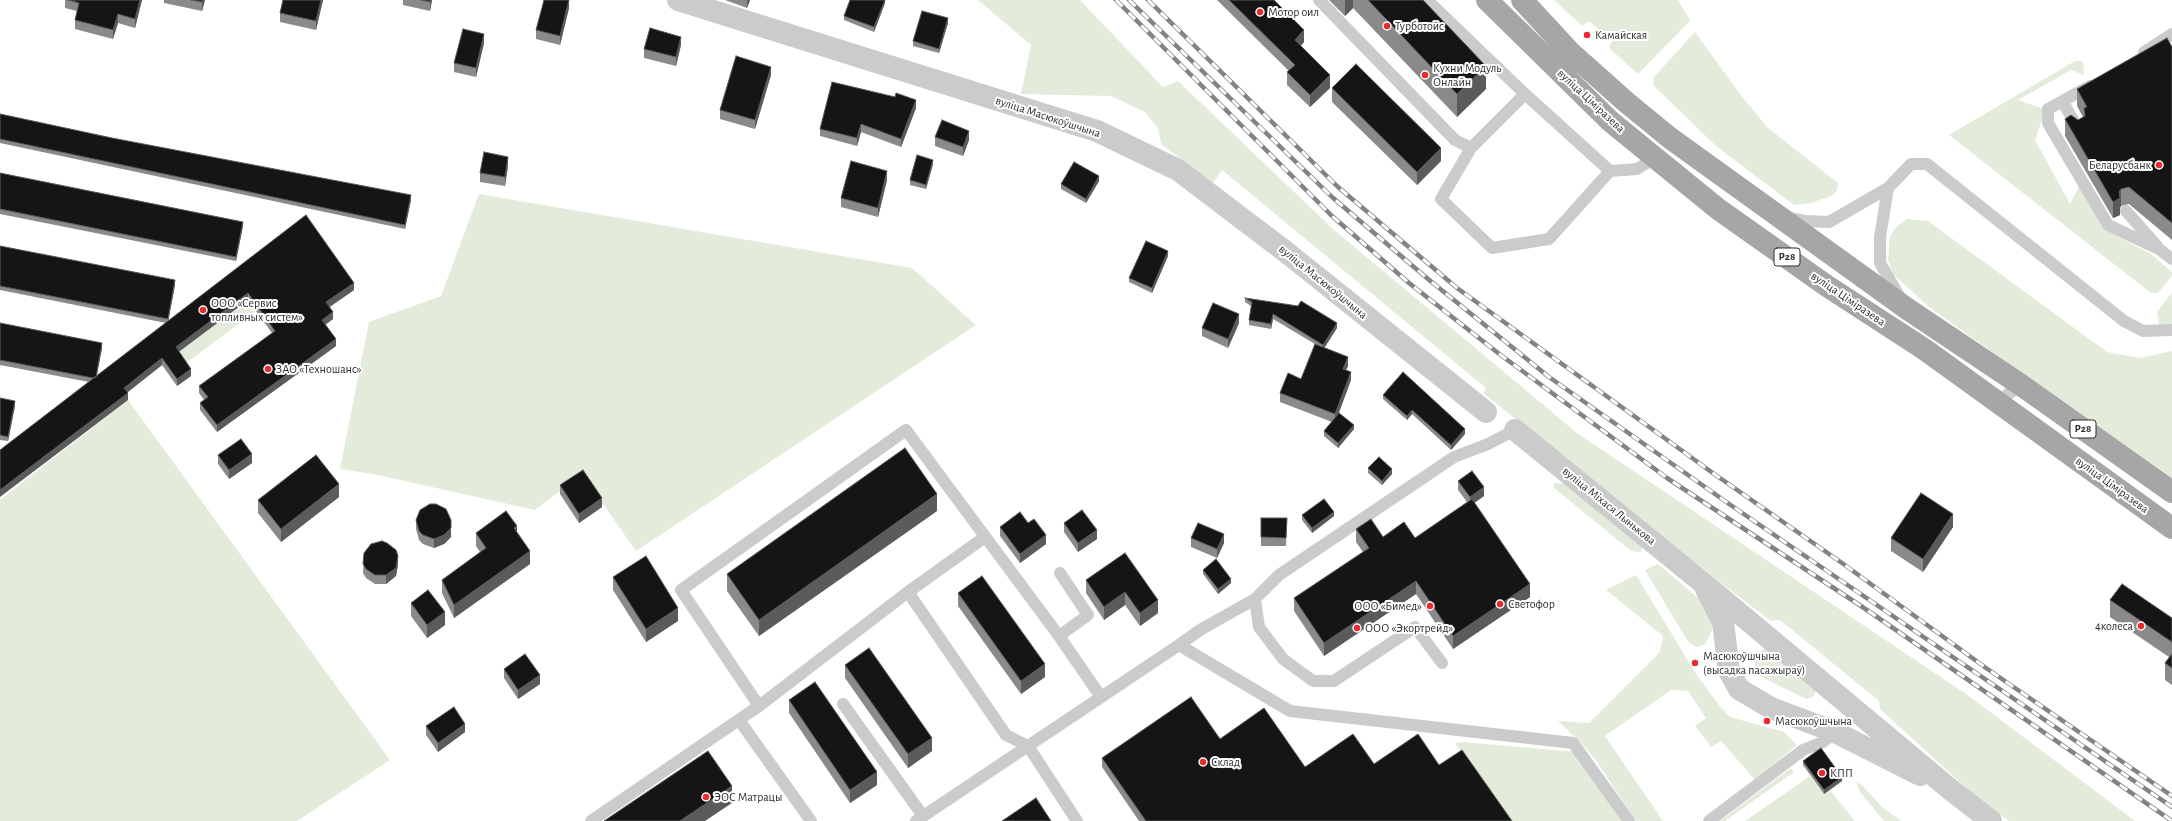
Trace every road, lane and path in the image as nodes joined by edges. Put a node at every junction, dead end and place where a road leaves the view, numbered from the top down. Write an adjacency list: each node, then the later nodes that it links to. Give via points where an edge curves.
1 (678, 0): 24 (street, вуліца Масюкоўшчына, via 1097,131 1178,170 1286,252)
2 (1319, 0): 12 (lane, via 1455,140)
3 (1427, 0): 9 (lane)
4 (1487, 0): 13 (main road, вуліца Ціміразева / Р28, via 1610,121)
5 (1522, 0): 17 (main road, вуліца Ціміразева / Р28, via 1570,52 1626,102)
6 (2172, 34): 7 (lane)
7 (2131, 60)
8 (2097, 81): 10 (lane)
9 (1525, 94): 12 (lane); 14 (lane)
10 (2064, 102): 11 (lane); 18 (lane, via 2048,109 2048,123 2108,225)
11 (2078, 128)
12 (1471, 148): 14 (lane, via 1441,199 1492,248 1549,239)
13 (1655, 158): 14 (lane, via 1637,169); 23 (main road, вуліца Ціміразева / Р28, via 1718,208)
14 (1610, 171)
15 (1888, 188): 17 (lane, via 1829,222); 20 (lane, via 1880,237 1880,263); 21 (lane, via 1911,164 1927,164 2124,321 2143,331)
16 (2126, 211): 18 (lane)
17 (1776, 216): 20 (main road, вуліца Ціміразева / Р28)
18 (2159, 249): 19 (lane)
19 (2172, 260)
20 (1906, 308): 22 (main road, вуліца Ціміразева / Р28)
21 (2172, 330)
22 (2021, 385): 23 (lane); 26 (main road, вуліца Ціміразева / Р28)
23 (1997, 402): 27 (main road, вуліца Ціміразева / Р28)
24 (1486, 412)
25 (1515, 430): 31 (lane, via 1454,457 1279,575); 32 (street, вуліца Міхася Лынькова, via 1703,583)
26 (2172, 492)
27 (2172, 528)
28 (985, 537): 30 (lane); 33 (lane); 38 (lane, via 906,430 681,590)
29 (1060, 573): 33 (lane, via 1088,615)
30 (908, 592): 38 (lane); 41 (lane, via 1006,735)
31 (1255, 599): 34 (lane); 35 (lane, via 1259,627 1283,659 1313,681 1334,681 1415,627)
32 (1732, 619): 40 (street, вуліца Міхася Лынькова, via 1729,671 1739,689 1771,708); 42 (street, вуліца Міхася Лынькова)
33 (1059, 636): 36 (lane)
34 (1179, 645): 36 (lane); 47 (lane, via 1290,711 1573,743)
35 (1442, 663)
36 (1101, 697): 41 (lane)
37 (843, 704): 43 (lane)
38 (759, 706): 39 (lane)
39 (739, 720): 44 (lane); 45 (lane)
40 (1835, 732): 42 (street, вуліца Міхася Лынькова); 48 (lane, via 1823,742 1803,750)
41 (1028, 746): 43 (lane); 46 (lane)
42 (1951, 790): 49 (street, вуліца Міхася Лынькова)
43 (920, 819)
44 (591, 821)
45 (811, 821)
46 (1077, 821)
47 (1629, 821)
48 (1709, 821)
49 (1991, 821)

